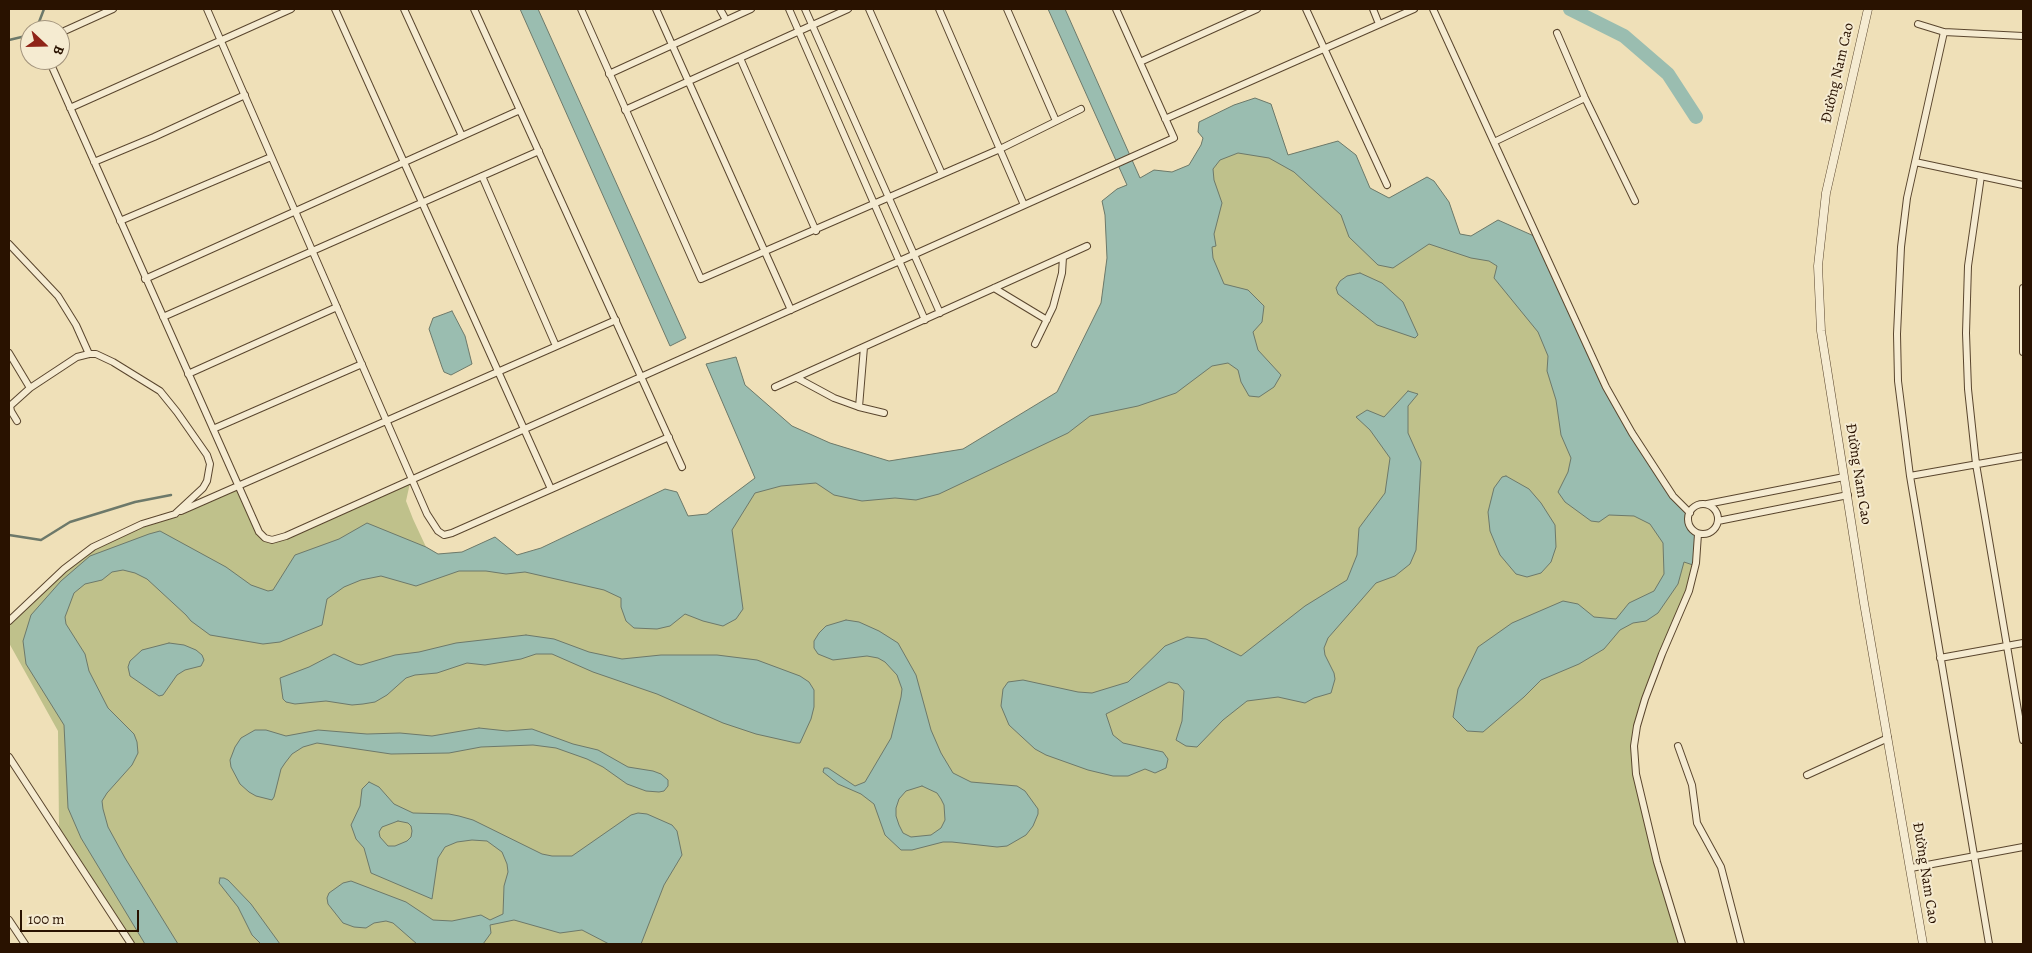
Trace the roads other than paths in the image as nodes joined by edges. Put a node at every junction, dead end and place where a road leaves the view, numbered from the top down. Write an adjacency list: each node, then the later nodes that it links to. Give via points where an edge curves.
1 (114, 9): 28 (street)
2 (207, 9): 33 (street)
3 (291, 9): 33 (street)
4 (335, 9): 55 (street)
5 (404, 9): 49 (street)
6 (474, 9): 45 (street)
7 (581, 9): 39 (street)
8 (656, 9): 34 (street)
9 (720, 9): 24 (street)
10 (751, 9): 24 (street)
11 (789, 9): 29 (street)
12 (805, 9): 25 (street)
13 (848, 9): 25 (street)
14 (869, 9): 57 (street)
15 (939, 9): 51 (street)
16 (1007, 9): 48 (street)
17 (1116, 9): 37 (street)
18 (1257, 9): 37 (street)
19 (1306, 9): 35 (street)
20 (1372, 9): 26 (street)
21 (1414, 9): 26 (street)
22 (1433, 9): 50 (street)
23 (1868, 9): 111 (street, Đường Nam Cao, via 1826,192 1818,266 1821,331)
24 (726, 20): 34 (street)
25 (812, 24): 29 (street); 62 (street)
26 (1379, 24): 35 (street)
27 (1918, 24): 30 (street)
28 (70, 29)
29 (798, 30): 36 (street); 65 (street)
30 (1944, 32): 32 (street); 56 (street)
31 (1557, 33): 42 (street)
32 (2023, 36)
33 (221, 40): 41 (street); 43 (street)
34 (672, 45): 39 (street); 40 (street)
35 (1324, 48): 47 (street); 60 (street)
36 (740, 58): 40 (street); 69 (street)
37 (1140, 62): 47 (street)
38 (53, 70): 43 (street)
39 (609, 74): 46 (street)
40 (688, 81): 46 (street); 73 (street)
41 (244, 95): 53 (street); 54 (street)
42 (1585, 98): 50 (street); 63 (street)
43 (70, 108): 54 (street)
44 (1080, 109): 48 (street)
45 (520, 110): 49 (street); 52 (street)
46 (625, 110): 73 (street, via 701,279)
47 (1165, 119): 66 (street, via 1174,138)
48 (1056, 121): 51 (street)
49 (462, 136): 55 (street)
50 (1494, 142): 117 (street, via 1606,387 1673,496)
51 (1000, 149): 57 (street); 66 (street)
52 (539, 151): 58 (street); 84 (street)
53 (271, 156): 67 (street); 68 (street)
54 (94, 162): 68 (street)
55 (404, 162): 64 (street); 67 (street)
56 (1915, 162): 59 (street); 110 (street, via 1901,247 1897,334 1898,381)
57 (942, 174): 62 (street)
58 (482, 176): 64 (street); 88 (street)
59 (1981, 176): 61 (street); 108 (street, via 1968,266 1966,333)
60 (1387, 185)
61 (2023, 185)
62 (889, 197): 65 (street); 74 (street)
63 (1636, 201)
64 (422, 203): 72 (street); 94 (street)
65 (876, 204): 69 (street); 76 (street)
66 (1024, 205): 74 (street)
67 (295, 211): 72 (street); 77 (street)
68 (120, 221): 77 (street)
69 (816, 231): 73 (street)
70 (9, 244): 92 (street, via 58,296)
71 (1087, 246): 75 (street)
72 (312, 251): 80 (street); 83 (street)
73 (766, 252): 81 (street)
74 (915, 254): 76 (street); 82 (street)
75 (1063, 257): 78 (street); 86 (street, via 1059,287)
76 (900, 261): 81 (street); 85 (street)
77 (146, 278): 83 (street)
78 (994, 288): 82 (street); 86 (street)
79 (2023, 288): 91 (street)
80 (337, 307): 93 (street); 95 (street)
81 (791, 310): 96 (street)
82 (940, 313): 85 (street)
83 (163, 318): 95 (street)
84 (616, 320): 88 (street); 96 (street)
85 (924, 320): 89 (street)
86 (1047, 320): 87 (street)
87 (1035, 344)
88 (556, 346): 94 (street)
89 (864, 347): 97 (street); 100 (street)
90 (9, 352): 99 (street)
91 (2023, 352)
92 (89, 354): 99 (street, via 77,356); 118 (street, via 113,362 160,391 207,455 210,464 204,488)
93 (362, 364): 103 (street); 104 (street)
94 (498, 372): 103 (street); 105 (street)
95 (188, 374): 104 (street)
96 (641, 376): 105 (street); 106 (street)
97 (797, 378): 98 (street); 100 (street)
98 (775, 387)
99 (30, 388): 102 (street, via 10,406)
100 (859, 407): 101 (street)
101 (884, 413)
102 (18, 421)
103 (386, 421): 112 (street); 113 (street)
104 (213, 429): 113 (street)
105 (524, 429): 112 (street); 114 (street)
106 (669, 437): 109 (street); 114 (street)
107 (2023, 456): 108 (street)
108 (1976, 464): 110 (street); 123 (street)
109 (682, 467)
110 (1910, 476): 124 (street)
111 (1844, 477): 115 (street, Đường Nam Cao); 116 (street)
112 (412, 479): 113 (street, via 272,540 259,532); 114 (street, via 427,514 444,535)
113 (239, 486): 118 (street)
114 (551, 489)
115 (1848, 495): 119 (street); 125 (street, Đường Nam Cao)
116 (1707, 504): 117 (street, via 1697,505); 119 (street, via 1714,508)
117 (1690, 513): 120 (street, via 1688,523)
118 (175, 514): 121 (street, via 142,524 93,547 64,568)
119 (1718, 521): 120 (street, via 1711,532)
120 (1698, 534): 136 (street, via 1696,563 1689,590 1645,699 1634,746 1636,774 1657,862)
121 (9, 621)
122 (2023, 643): 123 (street)
123 (2007, 645): 124 (street); 126 (street)
124 (1940, 658): 131 (street)
125 (1888, 738): 129 (street); 132 (street, Đường Nam Cao)
126 (2023, 740)
127 (1678, 746): 137 (street, via 1692,785 1697,823 1721,867)
128 (9, 757): 135 (street)
129 (1807, 775)
130 (2023, 848): 131 (street)
131 (1973, 856): 132 (street); 139 (street)
132 (1911, 868): 138 (street, Đường Nam Cao)
133 (9, 920): 134 (street)
134 (24, 944)
135 (131, 944)
136 (1682, 944)
137 (1741, 944)
138 (1923, 944)
139 (1988, 944)

